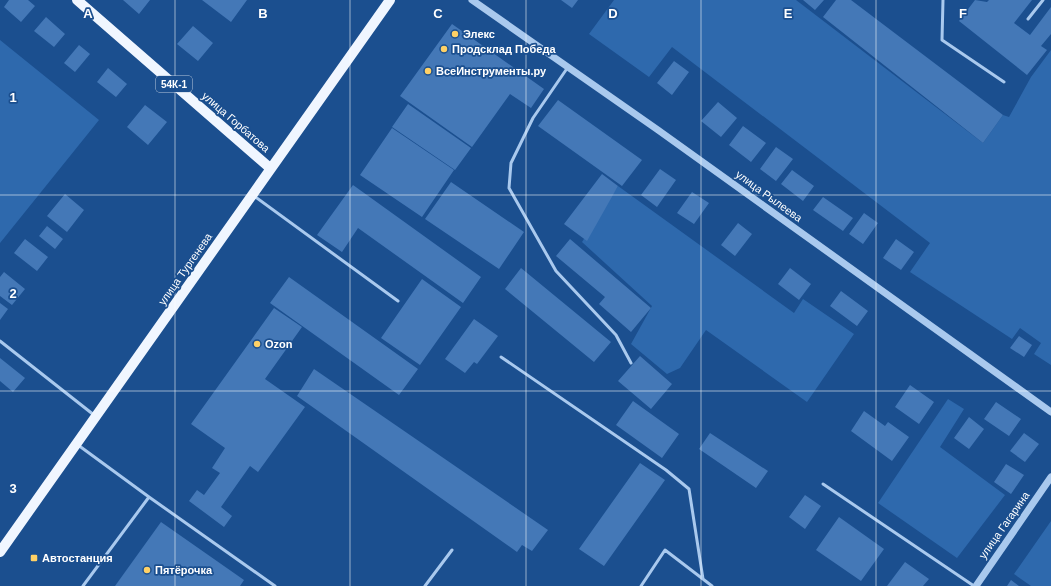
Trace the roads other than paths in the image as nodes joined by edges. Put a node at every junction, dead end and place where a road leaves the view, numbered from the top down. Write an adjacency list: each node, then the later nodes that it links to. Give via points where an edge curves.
1 (77, 0): 9 (main road, улица Горбатова / 54К-1)
2 (390, 0): 9 (main road, улица Тургенева)
3 (472, 0): 7 (street, улица Рылеева)
4 (943, 0): 8 (lane, via 942,40)
5 (1043, 0): 6 (lane)
6 (1028, 19)
7 (568, 67): 14 (lane, via 533,118 511,163 509,188 556,271 616,335); 15 (street, улица Рылеева)
8 (1004, 82)
9 (270, 168): 10 (main road, улица Тургенева)
10 (252, 195): 11 (lane); 16 (main road, улица Тургенева)
11 (398, 301)
12 (0, 341): 16 (lane)
13 (501, 357): 23 (lane, via 666,470 689,489)
14 (631, 363)
15 (1051, 412)
16 (96, 416): 17 (main road, улица Тургенева)
17 (76, 444): 20 (lane); 22 (main road, улица Тургенева)
18 (1051, 477): 29 (street, улица Гагарина)
19 (823, 484): 29 (lane)
20 (149, 497): 24 (lane); 25 (lane)
21 (452, 550): 26 (lane)
22 (0, 552)
23 (703, 579): 27 (lane, via 665,550); 28 (lane)
24 (83, 586)
25 (275, 586)
26 (425, 586)
27 (641, 586)
28 (712, 586)
29 (975, 586)

